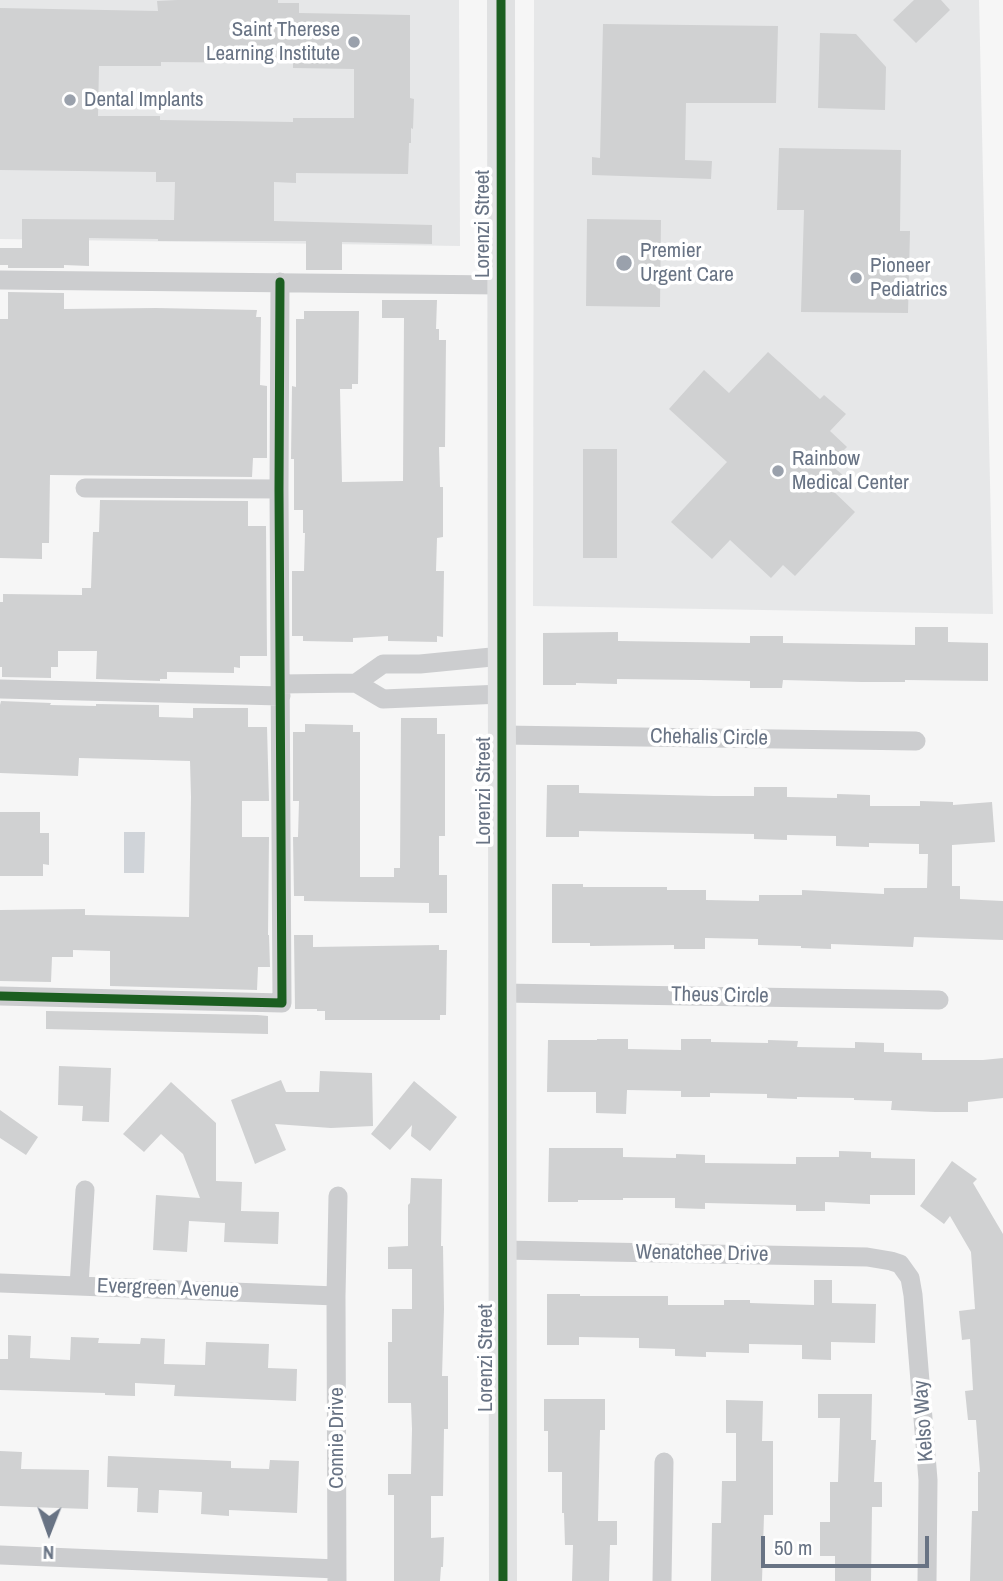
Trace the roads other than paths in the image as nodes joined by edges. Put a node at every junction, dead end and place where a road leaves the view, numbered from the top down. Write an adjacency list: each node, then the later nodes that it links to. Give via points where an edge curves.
1 (500, 0): 4 (street, Lorenzi Street)
2 (0, 280): 3 (street)
3 (280, 282): 4 (street); 6 (street)
4 (501, 285): 7 (street, Lorenzi Street)
5 (85, 488): 6 (street)
6 (279, 489): 10 (street)
7 (502, 656): 8 (street, via 383,664); 11 (street, Lorenzi Street)
8 (356, 683): 10 (street); 11 (street, via 383,699)
9 (0, 689): 10 (street)
10 (281, 690): 15 (street, via 282,1003)
11 (502, 694): 12 (street, Lorenzi Street)
12 (502, 735): 13 (street, Chehalis Circle); 14 (street, Lorenzi Street)
13 (915, 741)
14 (502, 993): 16 (street, Theus Circle); 19 (street, Lorenzi Street)
15 (0, 996)
16 (939, 1000)
17 (85, 1190): 22 (street)
18 (338, 1196): 23 (street, Connie Drive)
19 (503, 1250): 20 (street, Wenatchee Drive, via 867,1257); 27 (street, Lorenzi Street)
20 (900, 1264): 29 (street, Kelso Way, via 910,1279 915,1311 928,1480)
21 (0, 1283): 22 (street, Evergreen Avenue)
22 (79, 1286): 23 (street, Evergreen Avenue)
23 (336, 1296): 26 (street, Connie Drive)
24 (664, 1462): 28 (street)
25 (0, 1555): 26 (street)
26 (337, 1575)
27 (503, 1581)
28 (662, 1581)
29 (927, 1581)

